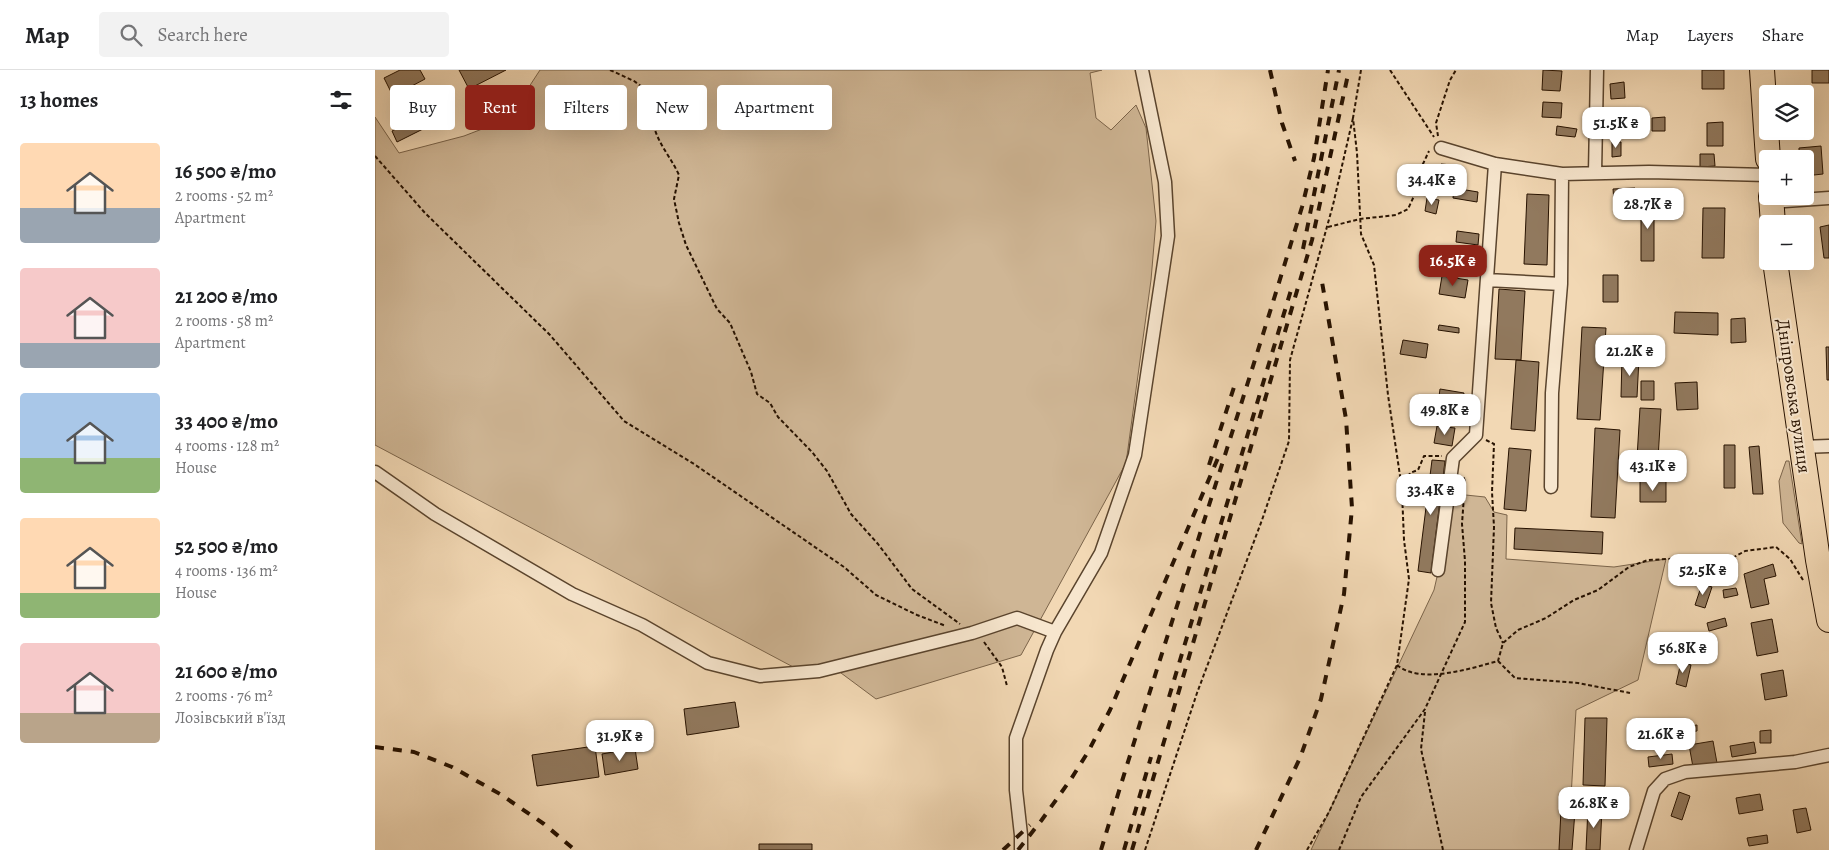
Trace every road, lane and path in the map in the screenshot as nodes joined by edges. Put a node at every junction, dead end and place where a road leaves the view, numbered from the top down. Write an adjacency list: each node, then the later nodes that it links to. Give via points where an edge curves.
1 (610, 70): 33 (path, via 645,89 654,106 651,119 659,141 679,175 675,199 686,245 717,309 730,323 757,394 770,403 777,418 812,452 827,471 851,514 912,589)
2 (1142, 70): 34 (street, via 1165,182 1167,236 1137,445 1101,553)
3 (1361, 70): 8 (path)
4 (1390, 70): 9 (path)
5 (1456, 70): 9 (path, via 1436,123)
6 (1597, 70): 13 (street)
7 (1762, 70): 10 (highway)
8 (1353, 118): 18 (path); 19 (path)
9 (1441, 148): 12 (street); 18 (path, via 1429,150 1424,159 1408,209 1396,215)
10 (1767, 150)
11 (375, 156): 33 (path, via 425,213 550,335 624,421 694,464 844,567 875,594 950,628)
12 (1495, 164): 14 (street); 21 (street)
13 (1595, 173): 14 (street); 15 (street)
14 (1562, 174): 22 (street)
15 (1759, 175)
16 (1829, 198): 17 (street)
17 (1771, 207)
18 (1360, 219): 19 (path); 29 (path, via 1361,234 1375,265)
19 (1327, 227): 44 (path, via 1290,360 1289,440 1197,693)
20 (1776, 270): 25 (highway, Дніпровська вулиця)
21 (1487, 280): 22 (street); 23 (street)
22 (1561, 284): 28 (street, via 1553,393)
23 (1476, 435): 26 (street); 35 (path, via 1493,444 1491,603)
24 (1829, 446): 25 (street)
25 (1801, 447): 32 (highway, Дніпровська вулиця)
26 (1453, 458): 29 (path, via 1434,454 1424,456 1418,470 1410,473); 30 (street); 38 (path, via 1465,481 1462,524 1465,622)
27 (375, 472): 33 (street, via 435,514 571,594 642,625 708,663 760,676 819,671)
28 (1551, 487)
29 (1402, 492): 37 (path, via 1409,579)
30 (1438, 570)
31 (1804, 582): 35 (path, via 1790,559 1776,547 1745,551 1729,560 1648,560 1629,567 1598,590 1518,630)
32 (1829, 620)
33 (973, 632): 34 (street, via 1017,618); 39 (path, via 1002,667)
34 (1055, 632): 43 (street, via 1016,738)
35 (1503, 643): 36 (path)
36 (1498, 661): 38 (path); 40 (path, via 1515,678 1578,683)
37 (1397, 665): 38 (path, via 1404,671); 45 (path, via 1329,812)
38 (1441, 674): 41 (path)
39 (1007, 686)
40 (1630, 693)
41 (1425, 709): 46 (path, via 1361,798); 47 (path, via 1421,749)
42 (1829, 755): 48 (street, via 1795,762 1685,772 1665,779 1653,791)
43 (1021, 850)
44 (1145, 850)
45 (1307, 850)
46 (1339, 850)
47 (1443, 850)
48 (1636, 850)

